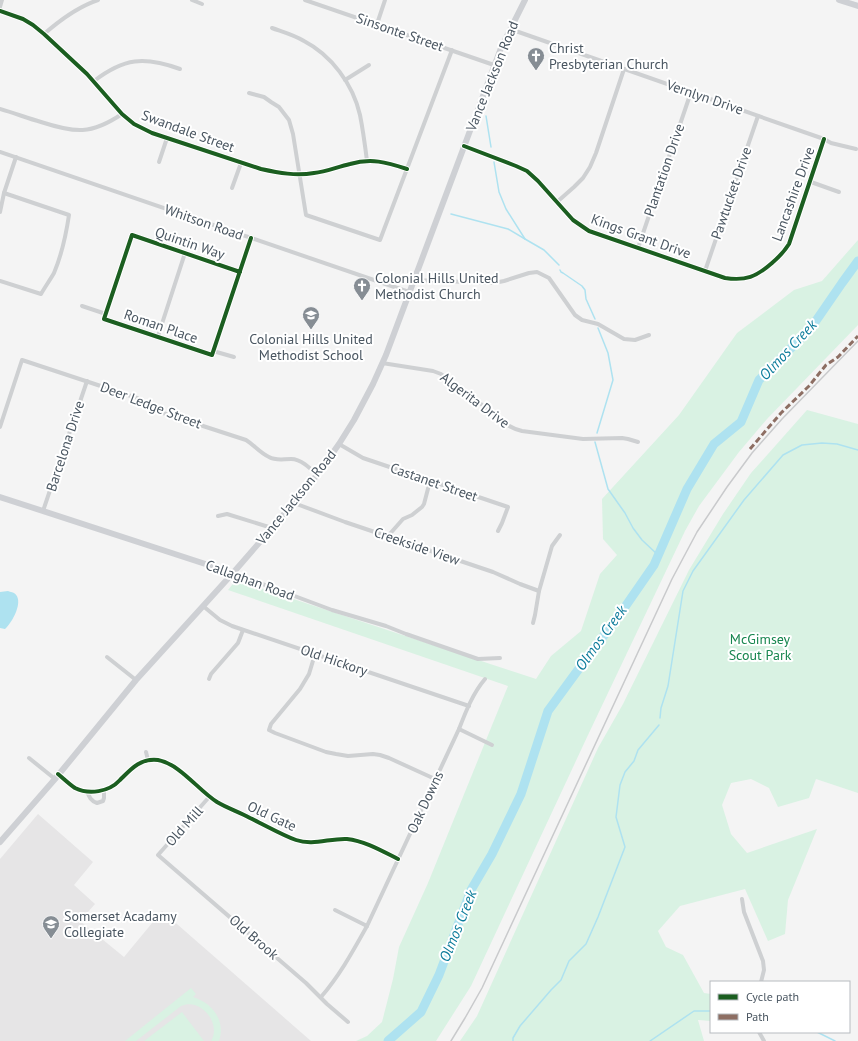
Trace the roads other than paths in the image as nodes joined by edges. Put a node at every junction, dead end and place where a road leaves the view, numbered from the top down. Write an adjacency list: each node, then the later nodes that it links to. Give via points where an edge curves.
1 (2, 0): 10 (street)
2 (97, 0): 15 (street, via 79,8)
3 (192, 0): 8 (street)
4 (305, 0): 12 (street, Sinsonte Street)
5 (385, 0): 12 (street)
6 (525, 0): 14 (main road, Vance Jackson Road)
7 (839, 0): 9 (main road)
8 (202, 4)
9 (858, 6)
10 (0, 7)
11 (0, 10): 15 (street, Swandale Street, via 23,19)
12 (377, 24): 16 (street, Sinsonte Street)
13 (272, 28): 21 (street, via 314,47 330,61)
14 (510, 29): 18 (main road, Vance Jackson Road); 20 (street, Vernlyn Drive)
15 (44, 34): 22 (street, Swandale Street)
16 (452, 50): 18 (street, Sinsonte Street); 37 (street)
17 (369, 65): 21 (street)
18 (494, 65): 30 (main road, Vance Jackson Road)
19 (180, 69): 22 (street, via 159,62 134,61 119,65)
20 (624, 69): 23 (street, Vernlyn Drive); 43 (street, via 590,167 574,187)
21 (345, 80): 34 (street, via 360,114)
22 (94, 82): 26 (street, Swandale Street)
23 (691, 92): 27 (street, Vernlyn Drive); 46 (street, Plantation Drive)
24 (249, 93): 38 (street, via 264,97 279,107 286,116 291,125)
25 (0, 109): 26 (street, via 58,128 75,130 96,128)
26 (122, 114): 28 (street, Swandale Street, via 143,129)
27 (758, 116): 29 (street, Vernlyn Drive); 49 (street, Pawtucket Drive)
28 (167, 138): 35 (street); 36 (street, Swandale Street)
29 (824, 139): 31 (street, Vernlyn Drive); 39 (street, Lancashire Drive)
30 (464, 146): 43 (street, Kings Grant Drive, via 527,171); 52 (main road, Vance Jackson Road)
31 (856, 149)
32 (0, 152): 33 (street, Whitson Road)
33 (16, 158): 42 (street); 45 (street, Whitson Road)
34 (367, 161): 37 (street, Swandale Street, via 389,162); 38 (street, Swandale Street, via 316,173)
35 (159, 162)
36 (241, 163): 38 (street, Swandale Street, via 277,173); 40 (street)
37 (407, 169): 38 (street, via 380,240 306,215)
38 (300, 174)
39 (811, 182): 41 (street, Lancashire Drive); 48 (street, Lancashire Drive, via 792,237)
40 (232, 188)
41 (839, 192)
42 (4, 193): 44 (street); 51 (street, via 68,216 60,260 41,294)
43 (557, 202): 46 (street, Kings Grant Drive, via 583,228)
44 (0, 212)
45 (251, 238): 50 (street); 53 (street, Whitson Road)
46 (638, 248): 49 (street, Kings Grant Drive)
47 (185, 254): 50 (street, Quintin Way); 55 (street, Quintin Way, via 132,235); 57 (street)
48 (781, 255): 49 (street, Kings Grant Drive, via 760,273 748,278 729,279)
49 (705, 271)
50 (240, 272): 58 (street)
51 (0, 280)
52 (414, 280): 53 (main road, Vance Jackson Road); 56 (street, via 500,282 536,272 549,278 575,315 582,320 598,324 624,339 635,340)
53 (409, 292): 60 (main road, Vance Jackson Road)
54 (82, 306): 55 (street, Roman Place)
55 (105, 317): 57 (street, Roman Place)
56 (649, 335)
57 (158, 336): 58 (street, Roman Place)
58 (213, 353): 59 (street, Roman Place)
59 (234, 357)
60 (382, 363): 63 (street, Algerita Drive, via 442,374 514,429 573,438 622,438); 64 (main road, Vance Jackson Road, via 370,390)
61 (87, 381): 62 (street, Deer Ledge Street, via 22,360); 65 (street, Deer Ledge Street, via 136,398 160,412 246,440 268,457 299,461); 69 (street, Barcelona Drive)
62 (0, 427)
63 (638, 442)
64 (339, 444): 65 (main road, Vance Jackson Road); 66 (street, Castanet Street, via 363,458)
65 (317, 475): 68 (main road, Vance Jackson Road)
66 (430, 481): 72 (street, Castanet Street, via 508,507); 74 (street, via 422,507 403,519)
67 (0, 497): 69 (main road, Callaghan Road)
68 (294, 503): 71 (main road, Vance Jackson Road); 74 (street, Creekside View)
69 (44, 511): 75 (main road, Callaghan Road)
70 (218, 516): 71 (street, via 227,514)
71 (272, 528): 75 (main road, Vance Jackson Road)
72 (498, 531)
73 (560, 535): 76 (street, via 552,546)
74 (388, 536): 76 (street, Creekside View, via 493,572)
75 (233, 573): 77 (main road, Vance Jackson Road); 82 (street, Callaghan Road, via 325,608 478,658)
76 (539, 591): 78 (street)
77 (203, 606): 79 (street, Old Hickory, via 226,624); 85 (main road, Vance Jackson Road)
78 (533, 623)
79 (243, 630): 80 (street, Old Hickory); 84 (street, via 238,643)
80 (315, 654): 86 (street, Old Hickory); 93 (street, via 309,674 300,689 271,724 269,730 326,752 348,756 380,755)
81 (107, 657): 85 (street)
82 (500, 658)
83 (485, 678): 86 (street, Oak Downs)
84 (209, 679)
85 (136, 680): 92 (main road, Vance Jackson Road)
86 (469, 706): 87 (street, Oak Downs)
87 (459, 729): 88 (street); 93 (street, Oak Downs)
88 (492, 745)
89 (146, 752): 91 (street)
90 (29, 758): 92 (street)
91 (148, 760): 94 (street, via 135,765 113,786); 96 (street, Old Gate, via 160,760 173,765)
92 (56, 777): 95 (street, via 75,788); 97 (main road, Vance Jackson Road)
93 (435, 779): 99 (street, Oak Downs)
94 (104, 790): 95 (street); 95 (street, via 103,801 97,803 89,798)
95 (88, 791)
96 (210, 796): 98 (street, Old Mill); 99 (street, Old Gate, via 297,840 354,840)
97 (0, 842)
98 (158, 855): 104 (street, Old Brook)
99 (398, 859): 102 (street, Oak Downs)
100 (742, 899): 103 (street, via 744,912 763,961)
101 (335, 910): 102 (street)
102 (367, 926): 104 (street, Oak Downs, via 342,970)
103 (761, 981)
104 (321, 998): 105 (street, Old Brook)
105 (348, 1022)

